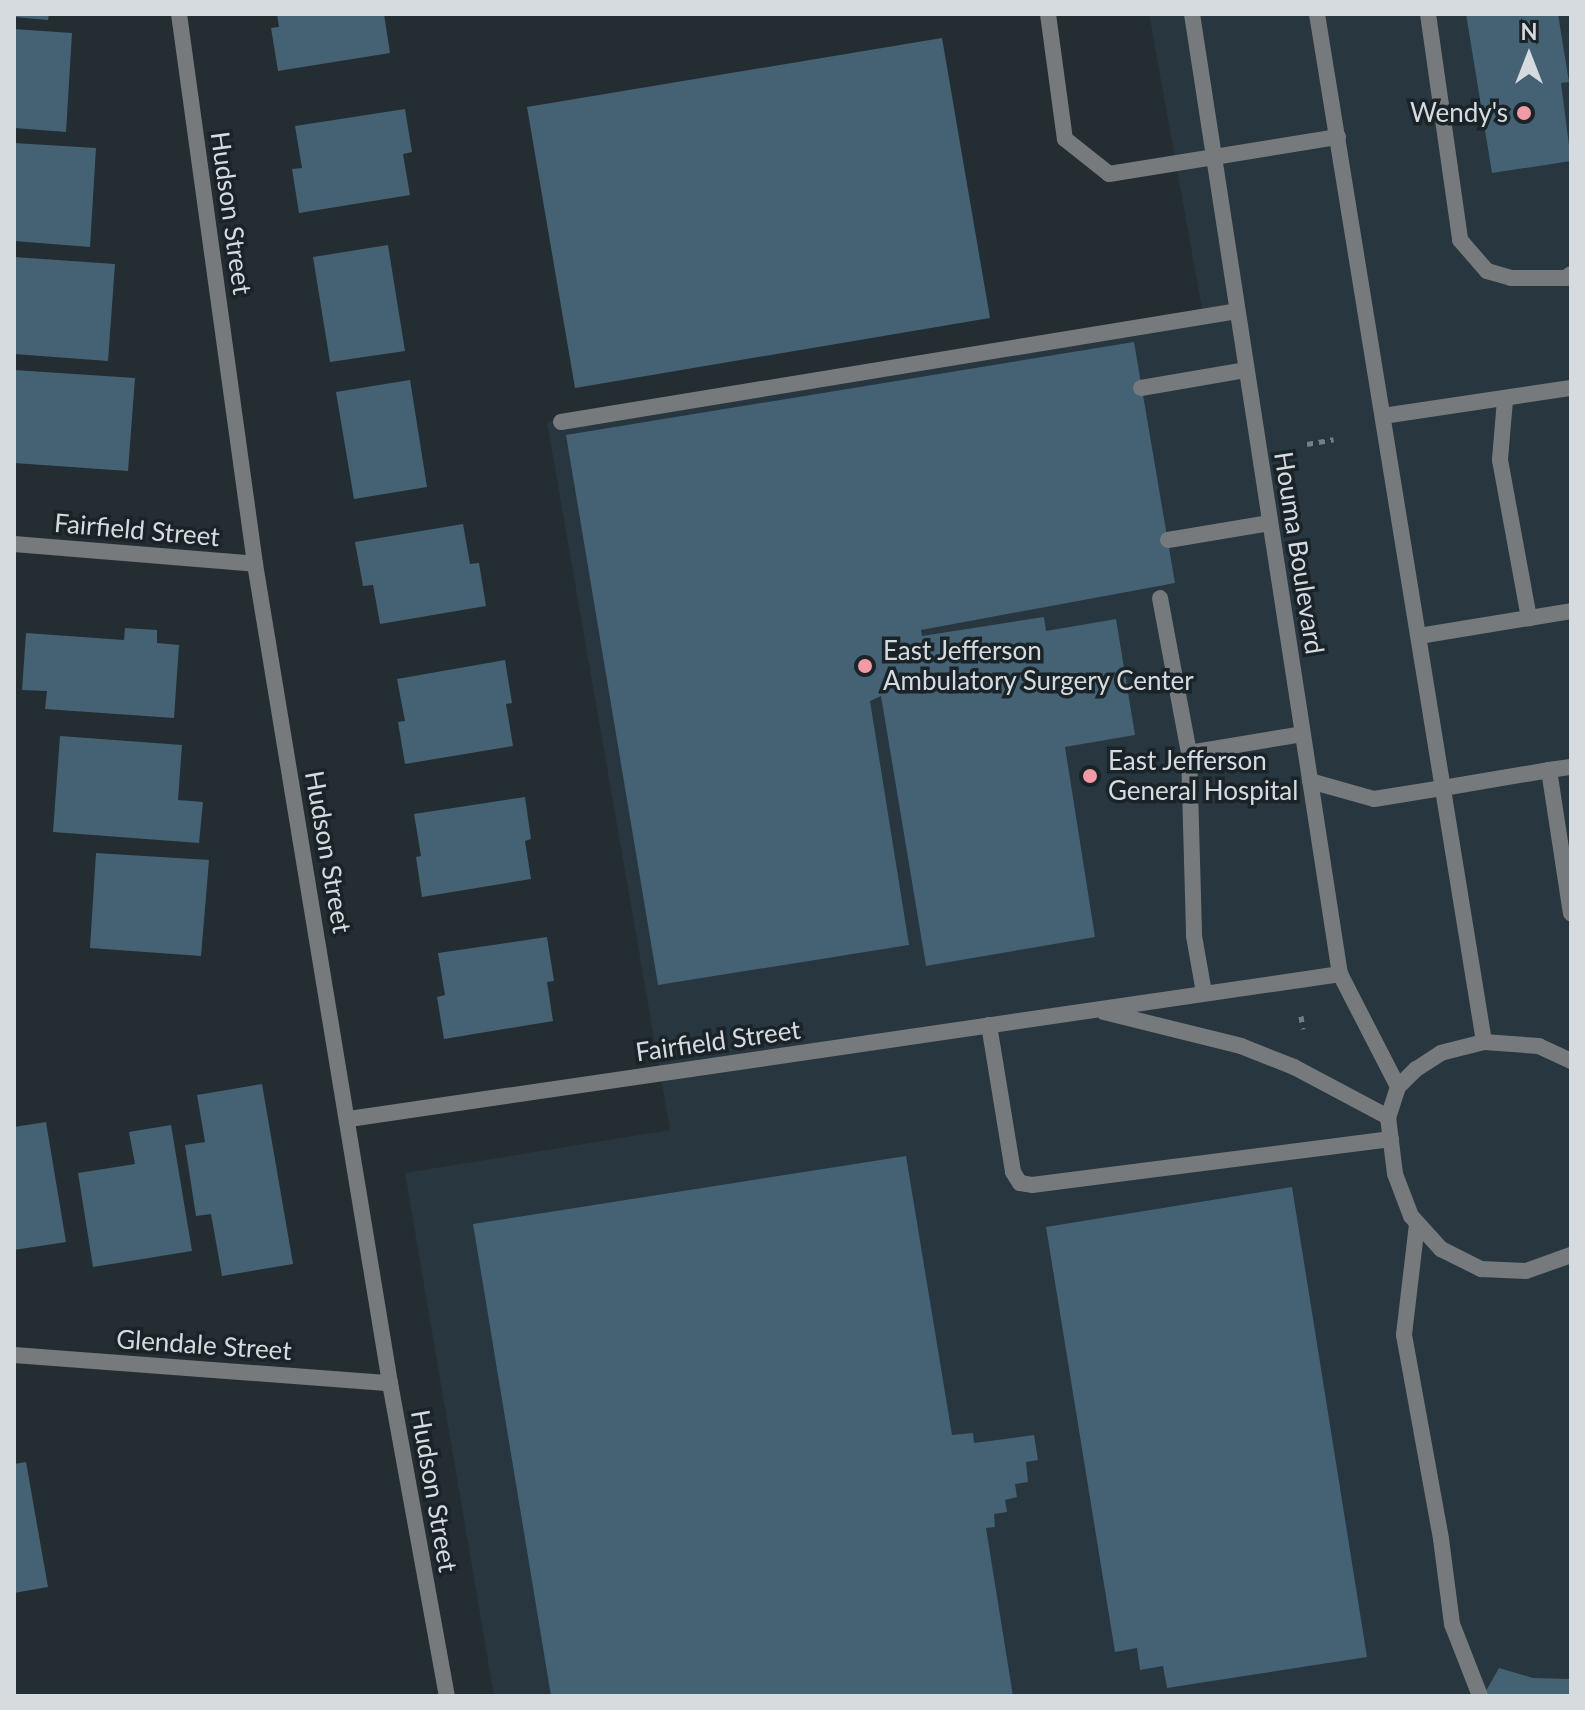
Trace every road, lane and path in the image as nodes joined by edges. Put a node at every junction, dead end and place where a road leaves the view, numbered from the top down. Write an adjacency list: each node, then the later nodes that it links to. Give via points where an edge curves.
1 (179, 14): 21 (street, Hudson Street)
2 (1048, 14): 7 (street, via 1065,139 1109,174)
3 (1192, 14): 7 (street, Houma Boulevard)
4 (1317, 14): 6 (street)
5 (1428, 14): 8 (street, via 1460,240 1487,271 1511,278)
6 (1338, 137): 7 (street); 14 (street)
7 (1213, 156): 9 (street, Houma Boulevard)
8 (1571, 274)
9 (1237, 311): 10 (street, Houma Boulevard); 15 (street)
10 (1246, 370): 11 (street); 18 (street, Houma Boulevard)
11 (1141, 388)
12 (1571, 388): 13 (street)
13 (1505, 400): 14 (street); 24 (street, via 1500,460)
14 (1383, 416): 25 (street)
15 (561, 422)
16 (1334, 439): 17 (path)
17 (1307, 444)
18 (1270, 523): 19 (street); 26 (street, Houma Boulevard)
19 (1168, 540)
20 (14, 544): 21 (street, Fairfield Street)
21 (255, 564): 41 (street, Hudson Street)
22 (1160, 598): 27 (street)
23 (1571, 611): 24 (street)
24 (1529, 618): 25 (street)
25 (1419, 636): 31 (street)
26 (1302, 734): 27 (street); 30 (street, Houma Boulevard)
27 (1189, 753): 34 (street, via 1194,936)
28 (1571, 767): 29 (street)
29 (1549, 770): 31 (street); 32 (street)
30 (1310, 781): 31 (street, via 1374,799); 33 (street, Houma Boulevard)
31 (1443, 788): 37 (street)
32 (1571, 913)
33 (1340, 974): 34 (street, Fairfield Street); 39 (street, Houma Boulevard)
34 (1204, 993): 35 (street, Fairfield Street)
35 (1095, 1010): 36 (street, Fairfield Street); 40 (street, Fairfield Street, via 1241,1046 1294,1067)
36 (989, 1025): 41 (street, Fairfield Street); 42 (street, via 1013,1172 1020,1183)
37 (1484, 1042): 38 (street, via 1539,1046); 39 (street, via 1441,1053)
38 (1571, 1061)
39 (1398, 1087): 40 (street)
40 (1388, 1117): 42 (street)
41 (349, 1119): 46 (street, Hudson Street)
42 (1391, 1139): 43 (street, via 1395,1174)
43 (1417, 1224): 44 (street, via 1441,1249 1481,1269 1526,1271); 48 (street, via 1404,1335 1452,1624)
44 (1571, 1255)
45 (14, 1355): 46 (street, Glendale Street)
46 (390, 1383): 47 (street, Hudson Street)
47 (447, 1696)
48 (1480, 1696)

